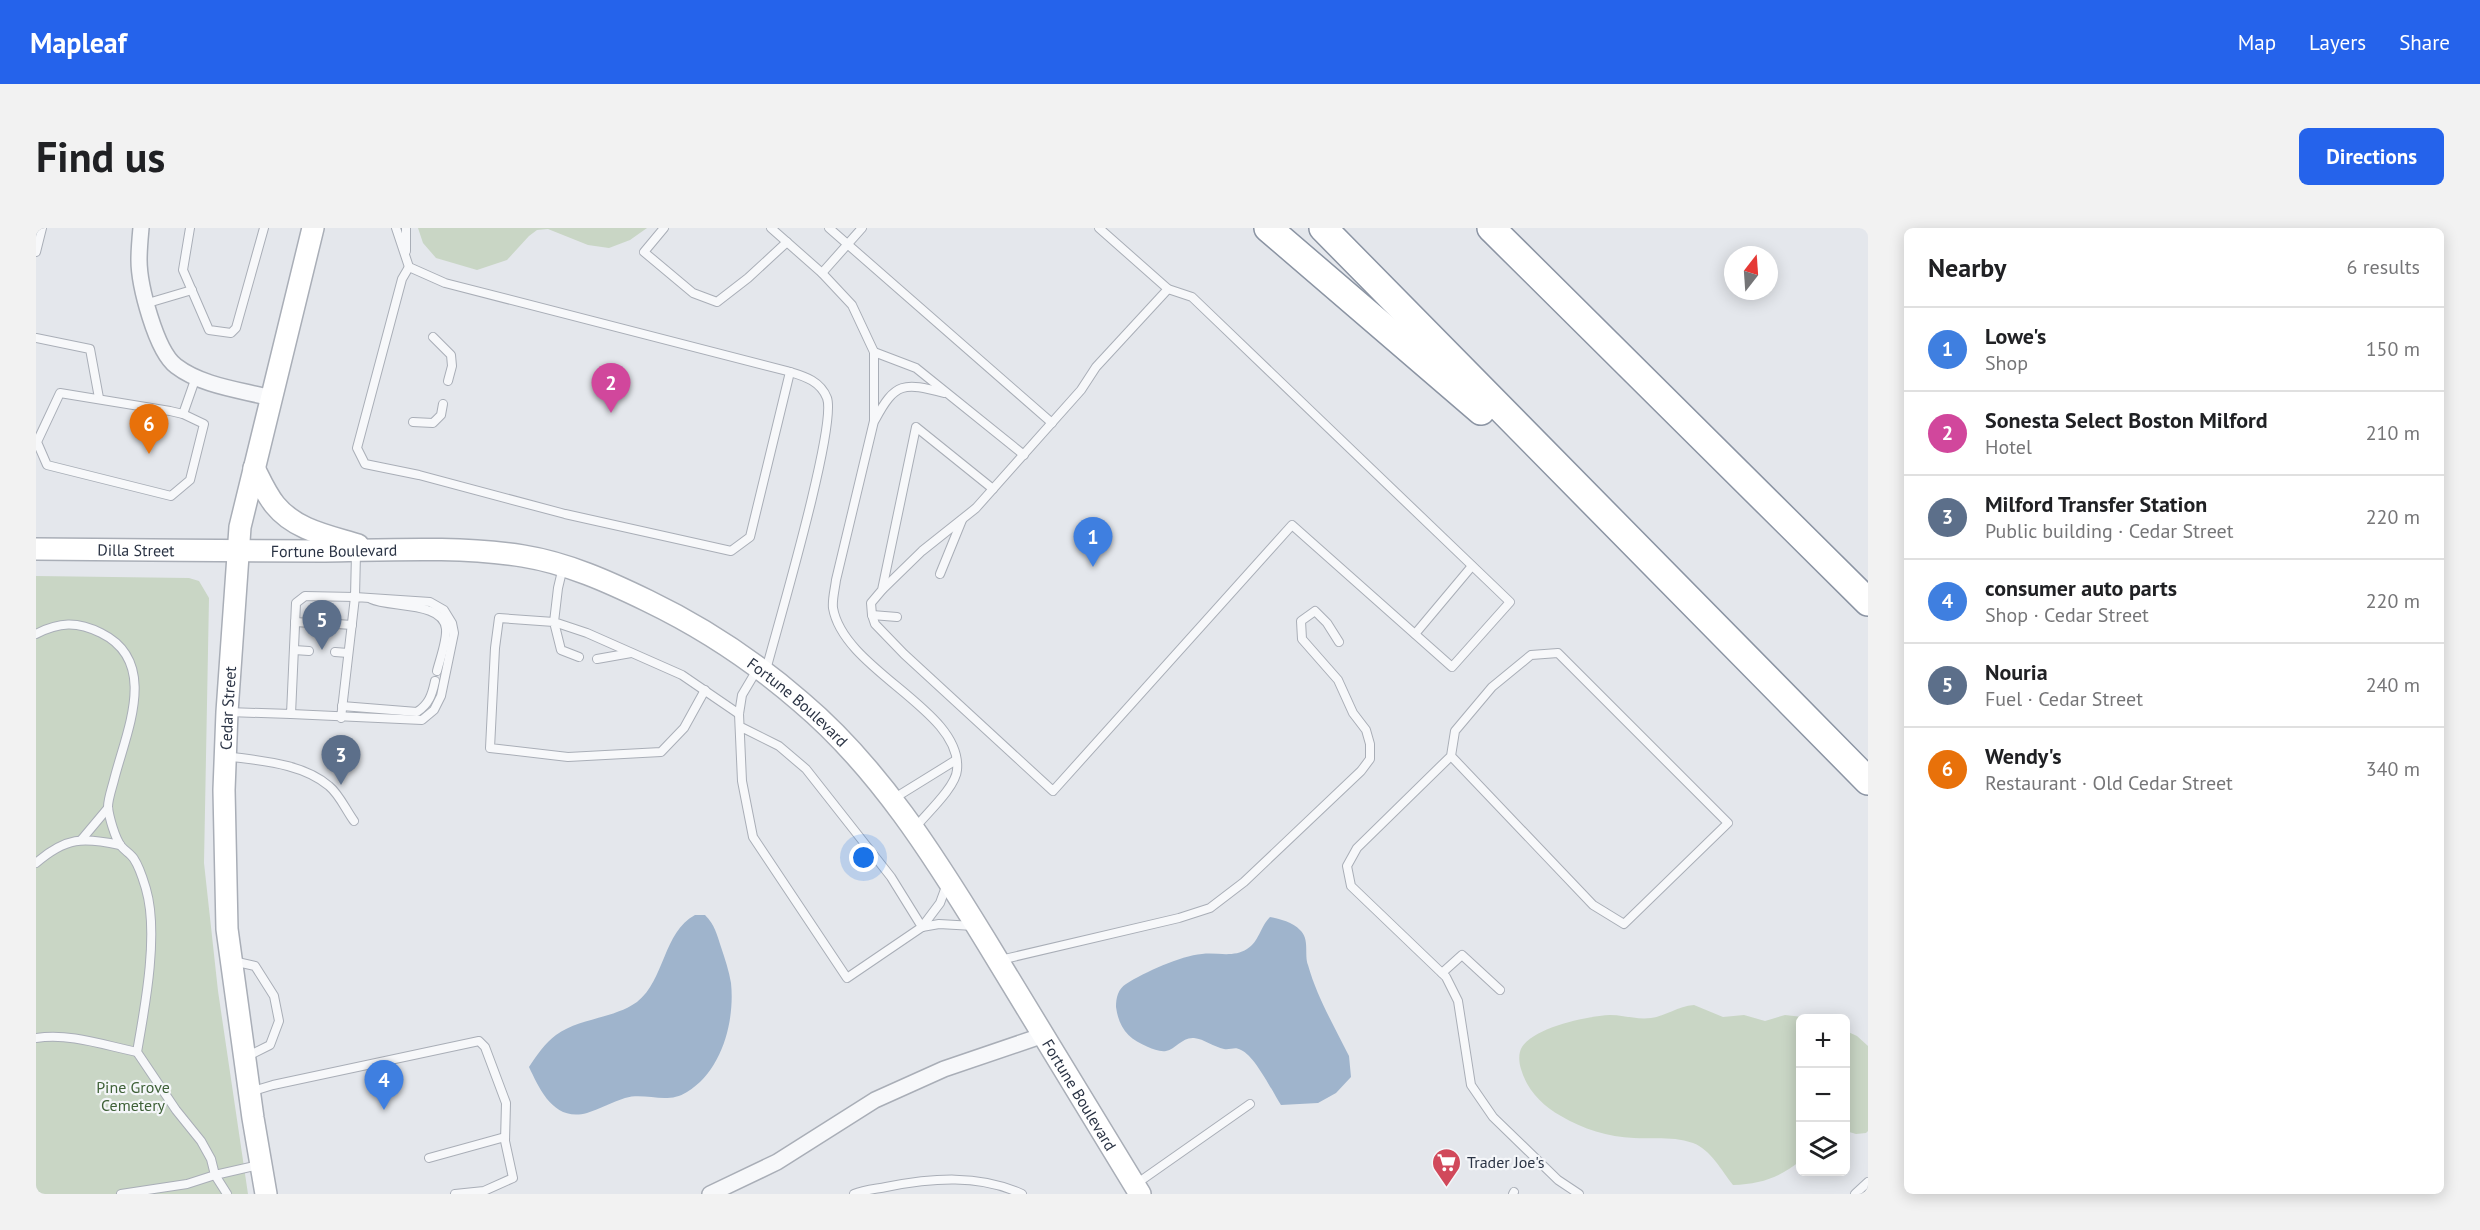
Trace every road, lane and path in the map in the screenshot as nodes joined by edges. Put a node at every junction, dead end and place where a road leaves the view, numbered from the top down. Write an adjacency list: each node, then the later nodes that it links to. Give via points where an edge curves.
1 (42, 228): 18 (lane)
2 (141, 228): 24 (street, via 139,262)
3 (190, 228): 23 (lane, via 183,270)
4 (264, 228): 23 (lane, via 236,328 231,333 209,330)
5 (313, 228): 33 (main road, Cedar Street)
6 (396, 228): 19 (lane)
7 (406, 228): 19 (lane)
8 (664, 228): 16 (lane, via 644,252 693,293 717,302)
9 (771, 228): 16 (lane)
10 (829, 228): 17 (lane)
11 (862, 228): 17 (lane)
12 (1099, 228): 22 (lane)
13 (1268, 228): 43 (highway)
14 (1323, 228): 43 (highway)
15 (1491, 228): 53 (highway)
16 (787, 242): 21 (lane)
17 (848, 244): 21 (lane); 38 (lane)
18 (36, 252)
19 (406, 255): 20 (lane)
20 (409, 267): 28 (lane, via 445,283); 28 (lane, via 402,279 357,448 365,464 731,551 750,537)
21 (822, 273): 27 (lane, via 852,305)
22 (1168, 289): 38 (lane, via 1096,367); 48 (lane, via 1192,297)
23 (192, 290): 24 (lane)
24 (148, 303): 29 (street, via 161,348 175,366)
25 (433, 337): 30 (lane, via 451,355)
26 (36, 338): 32 (lane, via 90,349)
27 (873, 352): 31 (lane, via 916,368); 36 (lane)
28 (790, 372): 72 (lane, via 815,381 827,399 829,411 821,456)
29 (196, 377): 33 (street); 35 (lane)
30 (448, 381)
31 (948, 394): 36 (lane, via 918,385 903,387 886,399); 39 (lane)
32 (99, 398): 35 (lane); 35 (lane, via 60,393 37,442 47,465 171,496 189,480 204,424)
33 (271, 398): 40 (main road, Cedar Street)
34 (443, 404): 37 (lane, via 434,423)
35 (183, 414)
36 (874, 421): 83 (lane, via 833,607 848,642 940,725)
37 (413, 422)
38 (1052, 423): 39 (lane)
39 (1024, 454): 41 (lane)
40 (254, 468): 45 (main road, via 274,504 288,518 304,528); 46 (main road, Cedar Street)
41 (993, 489): 42 (lane); 50 (lane, via 916,427)
42 (963, 519): 49 (lane); 50 (lane)
43 (1635, 545): 84 (highway)
44 (36, 549): 46 (main road, Dilla Street)
45 (364, 550): 46 (main road, Fortune Boulevard); 47 (main road, Fortune Boulevard, via 510,554); 51 (lane)
46 (237, 551): 76 (main road, Cedar Street)
47 (563, 566): 57 (lane); 72 (main road, Fortune Boulevard, via 673,614)
48 (1472, 566): 62 (lane); 62 (lane, via 1510,603 1452,667)
49 (940, 574)
50 (882, 590): 54 (lane, via 871,603)
51 (355, 597): 52 (lane); 56 (lane, via 305,596 296,603); 60 (lane)
52 (367, 597): 71 (lane, via 381,604 421,607 443,620 446,628); 79 (lane, via 430,602 444,610 453,623 454,633 443,686 434,710 422,720)
53 (1868, 602)
54 (872, 615): 55 (lane); 62 (lane, via 904,654 1053,791 1292,525)
55 (897, 617)
56 (295, 622): 58 (lane); 64 (lane)
57 (554, 622): 68 (lane); 69 (lane, via 561,650); 74 (lane, via 500,618 490,748 568,757 661,752 684,728)
58 (311, 623)
59 (337, 624): 60 (lane)
60 (352, 625): 67 (lane)
61 (36, 634): 86 (lane, via 64,623 86,626 108,636 127,655 136,681 134,705)
62 (1415, 634)
63 (1339, 642): 96 (lane, via 1315,612 1301,621 1302,639 1338,680 1353,713 1366,730 1370,759 1244,882 1210,908 1179,918)
64 (294, 650): 65 (lane); 77 (lane)
65 (309, 651)
66 (335, 652): 67 (lane)
67 (348, 653): 75 (lane)
68 (632, 653): 70 (lane); 74 (lane)
69 (579, 657)
70 (597, 659)
71 (437, 671)
72 (762, 671): 78 (lane, via 742,695); 85 (main road, Fortune Boulevard, via 802,702 849,748)
73 (435, 681): 75 (lane, via 430,699 417,712)
74 (705, 690): 78 (lane)
75 (342, 706): 79 (lane)
76 (227, 712): 77 (lane); 81 (main road, Cedar Street)
77 (291, 714): 79 (lane)
78 (739, 714): 80 (lane)
79 (341, 718)
80 (741, 727): 94 (lane, via 779,746 806,768 891,877); 94 (lane, via 742,781 753,837 847,978)
81 (225, 756): 87 (lane, via 313,774 331,788); 95 (main road, Cedar Street, via 227,929)
82 (1451, 756): 82 (lane, via 1593,905 1624,924 1728,823 1558,653 1531,655 1492,687 1455,731); 97 (lane, via 1357,848 1347,866 1351,886)
83 (956, 760): 85 (lane); 88 (lane, via 954,782)
84 (1868, 781)
85 (892, 800): 88 (main road, Fortune Boulevard)
86 (108, 808): 89 (lane); 90 (lane)
87 (354, 821)
88 (913, 830): 92 (main road, Fortune Boulevard)
89 (82, 839): 90 (lane); 91 (lane, via 60,846)
90 (120, 845): 101 (lane, via 141,874 150,921 150,959)
91 (36, 863)
92 (948, 879): 93 (main road, Fortune Boulevard); 94 (lane, via 940,903)
93 (977, 926): 94 (lane); 96 (main road, Fortune Boulevard)
94 (922, 927)
95 (231, 960): 102 (main road, Cedar Street); 102 (lane, via 255,966 274,996 279,1022 270,1045)
96 (999, 961): 99 (main road, Fortune Boulevard)
97 (1442, 973): 98 (lane, via 1462,955); 118 (lane, via 1458,1000 1471,1085 1493,1117 1558,1180)
98 (1500, 990)
99 (1044, 1035): 110 (main road, Fortune Boulevard); 115 (street, via 944,1069 885,1096 777,1162)
100 (36, 1038): 101 (lane, via 82,1039)
101 (137, 1052): 108 (lane, via 201,1142)
102 (245, 1058): 103 (main road, Cedar Street)
103 (249, 1093): 105 (lane, via 479,1041 485,1047 506,1104); 107 (main road, Cedar Street)
104 (1251, 1104): 110 (lane)
105 (505, 1137): 106 (lane); 114 (lane, via 513,1178 484,1191)
106 (429, 1158)
107 (261, 1165): 108 (lane); 113 (main road, Cedar Street)
108 (215, 1175): 111 (lane, via 187,1185); 112 (lane)
109 (1868, 1182): 119 (lane)
110 (1138, 1191)
111 (121, 1194)
112 (227, 1194)
113 (266, 1194)
114 (455, 1194)
115 (710, 1194)
116 (854, 1194): 117 (lane, via 916,1181 968,1179)
117 (1022, 1194)
118 (1579, 1194)
119 (1856, 1194)

